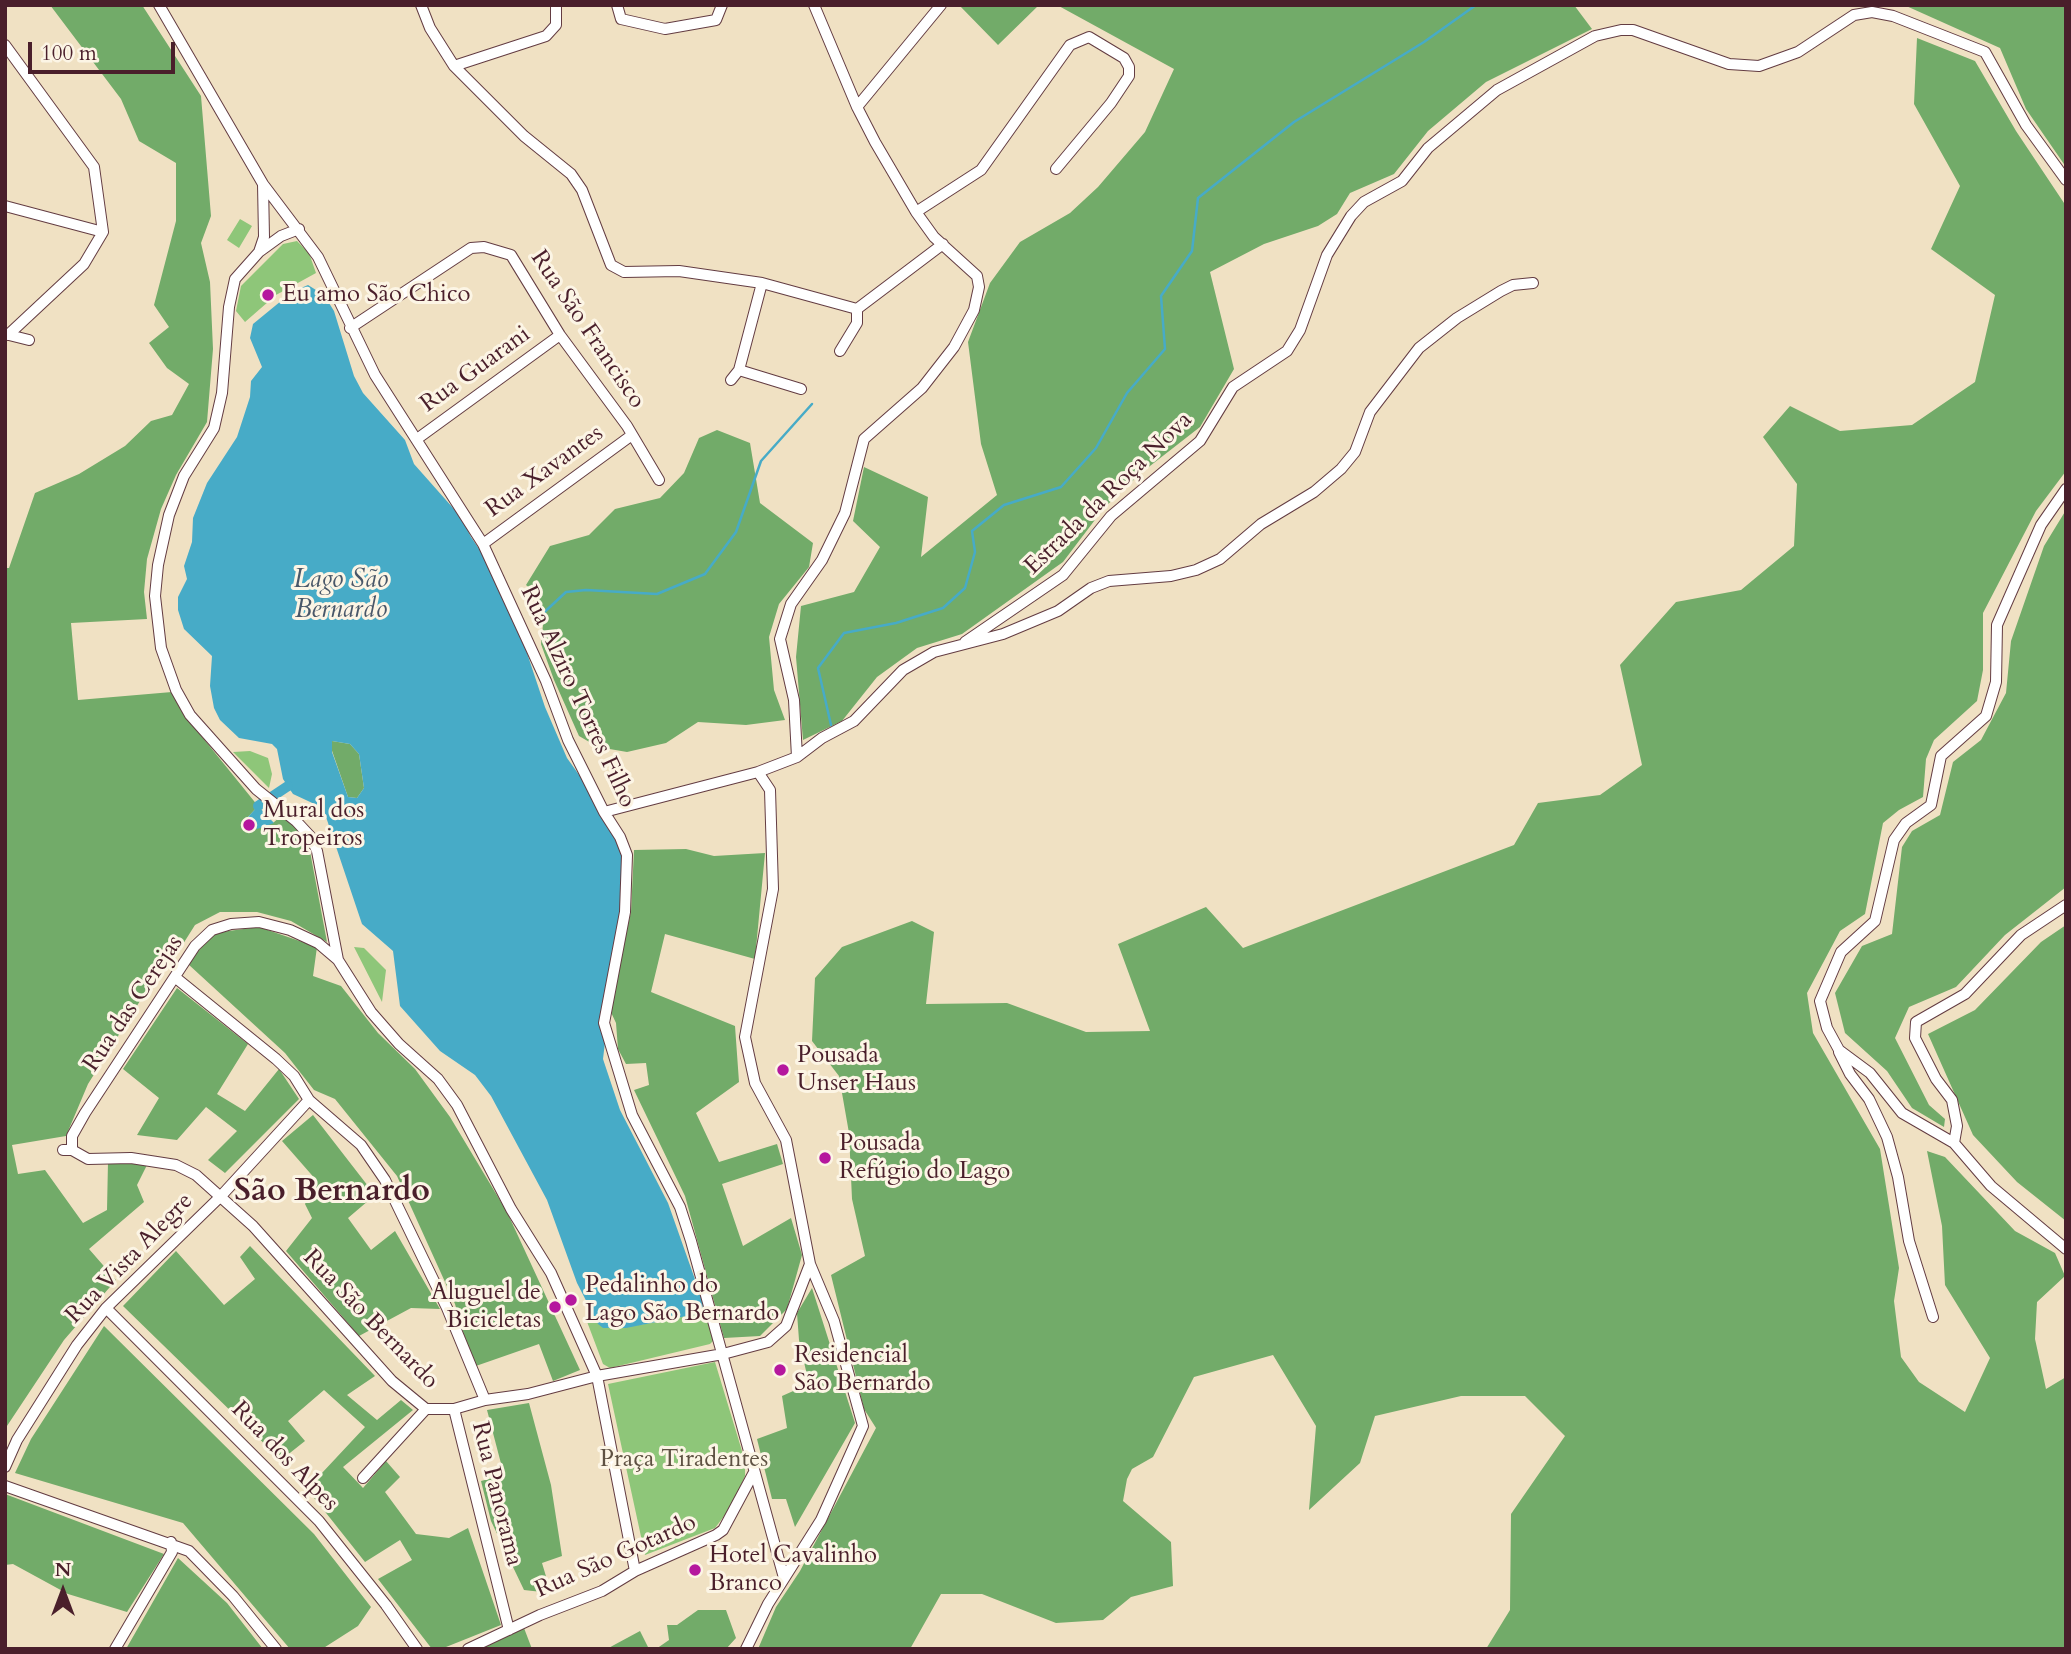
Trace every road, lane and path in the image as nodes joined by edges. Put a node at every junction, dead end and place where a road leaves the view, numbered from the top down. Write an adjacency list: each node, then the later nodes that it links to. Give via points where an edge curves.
1 (159, 5): 13 (street, Rua Alziro Torres Filho)
2 (421, 5): 9 (street)
3 (556, 5): 9 (street, via 555,25 546,36)
4 (617, 5): 5 (street, via 621,19 665,29 716,20)
5 (722, 5)
6 (814, 5): 10 (street)
7 (941, 5): 10 (street)
8 (5, 45): 17 (street, via 93,167)
9 (454, 66): 20 (street, via 524,136 571,174 582,190 611,265 624,272 679,271)
10 (857, 107): 15 (street)
11 (1056, 169): 15 (street, via 1129,76 1124,58 1089,37 1070,45 981,170)
12 (2066, 180): 36 (street, Estrada da Roça Nova, via 2026,125 1985,52 1893,16 1854,15 1798,52 1759,66 1721,62 1633,30 1595,36 1497,90 1428,148 1402,181 1364,202 1327,256 1300,330 1287,351 1233,387 1200,441 1111,516 1063,575)
13 (262, 184): 16 (street, Rua Alziro Torres Filho); 19 (street, via 264,237)
14 (5, 206): 17 (street)
15 (916, 212): 18 (street)
16 (299, 229): 19 (street); 23 (street, Rua Alziro Torres Filho, via 318,257)
17 (103, 232): 24 (street, via 84,264)
18 (943, 244): 22 (street); 37 (street, via 977,276 974,310 954,347 922,388 864,439 845,513 822,560 790,604 780,639 794,700)
19 (259, 251): 41 (street, via 235,279 214,428 184,476 169,514 158,565 157,621 167,669 190,715 256,789 310,836 317,851)
20 (762, 284): 22 (street); 28 (street)
21 (1533, 284): 36 (street, via 1501,291 1419,348 1370,412 1355,452 1341,469 1314,492 1261,524 1220,559 1184,574 1108,581 1058,611 1003,634)
22 (857, 309): 27 (street, via 858,323)
23 (350, 328): 25 (street, Rua São Francisco, via 471,248 484,247 511,255); 32 (street, Rua Alziro Torres Filho, via 374,375)
24 (6, 334): 26 (street)
25 (560, 335): 31 (street, Rua São Francisco); 32 (street, Rua Guarani)
26 (29, 340)
27 (840, 351)
28 (739, 370): 29 (street); 30 (street)
29 (731, 380)
30 (801, 389)
31 (632, 435): 33 (street, Rua São Francisco); 35 (street, Rua Xavantes)
32 (417, 439): 35 (street, Rua Alziro Torres Filho)
33 (659, 480)
34 (2066, 489): 43 (street, via 2041,525 2000,617 1994,694 1986,716 1941,756 1931,805 1906,823 1894,841 1875,921 1846,946 1823,989 1821,1006)
35 (483, 544): 39 (street, Rua Alziro Torres Filho)
36 (965, 642): 37 (street, via 909,666 854,721)
37 (797, 757): 38 (street)
38 (758, 772): 39 (street); 49 (street, via 770,790 773,889 745,1037 755,1083 786,1140)
39 (604, 812): 52 (street, Rua Alziro Torres Filho, via 627,855 625,912 604,1023 632,1115 680,1207)
40 (2066, 905): 45 (street, via 2021,935 1965,994 1916,1022 1915,1038 1952,1100 1957,1126)
41 (338, 960): 42 (street, Rua das Cerejas, via 318,943 290,930 259,922 231,924 212,930 195,946); 53 (street, via 370,1012 438,1079 457,1105 511,1209 551,1273)
42 (176, 978): 44 (street, via 276,1059); 46 (street, Rua das Cerejas, via 85,1113)
43 (1836, 1045): 45 (street, via 1883,1087 1902,1113); 51 (street, via 1887,1137 1909,1241)
44 (309, 1100): 47 (street, Rua Vista Alegre); 54 (street, via 361,1145 385,1180)
45 (1954, 1143): 48 (street, via 1990,1186)
46 (67, 1150): 47 (street, Rua São Bernardo, via 88,1158 176,1165)
47 (221, 1196): 50 (street, Rua Vista Alegre); 55 (street, Rua São Bernardo, via 392,1381)
48 (2066, 1249)
49 (810, 1264): 52 (street, Rua São Bernardo, via 786,1326 768,1342); 63 (street, via 834,1321 863,1426 821,1520)
50 (106, 1308): 57 (street, Rua Vista Alegre, via 77,1345); 67 (street, Rua dos Alpes, via 319,1521)
51 (1933, 1317)
52 (723, 1354): 53 (street, Rua São Bernardo); 58 (street, Rua Alziro Torres Filho)
53 (597, 1376): 54 (street, Rua São Bernardo); 62 (street)
54 (485, 1400): 56 (street, Rua São Bernardo)
55 (426, 1409): 56 (street, Rua São Bernardo); 59 (street)
56 (454, 1409): 64 (street, Rua Panorama)
57 (5, 1467)
58 (753, 1474): 62 (street, Rua São Gotardo, via 723,1530); 63 (street, Rua Alziro Torres Filho)
59 (363, 1478)
60 (5, 1486): 61 (street)
61 (171, 1542): 65 (street, via 172,1552); 66 (street, via 189,1551)
62 (635, 1571): 64 (street, Rua São Gotardo, via 602,1591)
63 (784, 1578): 69 (street)
64 (509, 1630): 68 (street, Rua São Gotardo)
65 (115, 1649)
66 (276, 1649)
67 (417, 1649)
68 (468, 1649)
69 (746, 1649)

